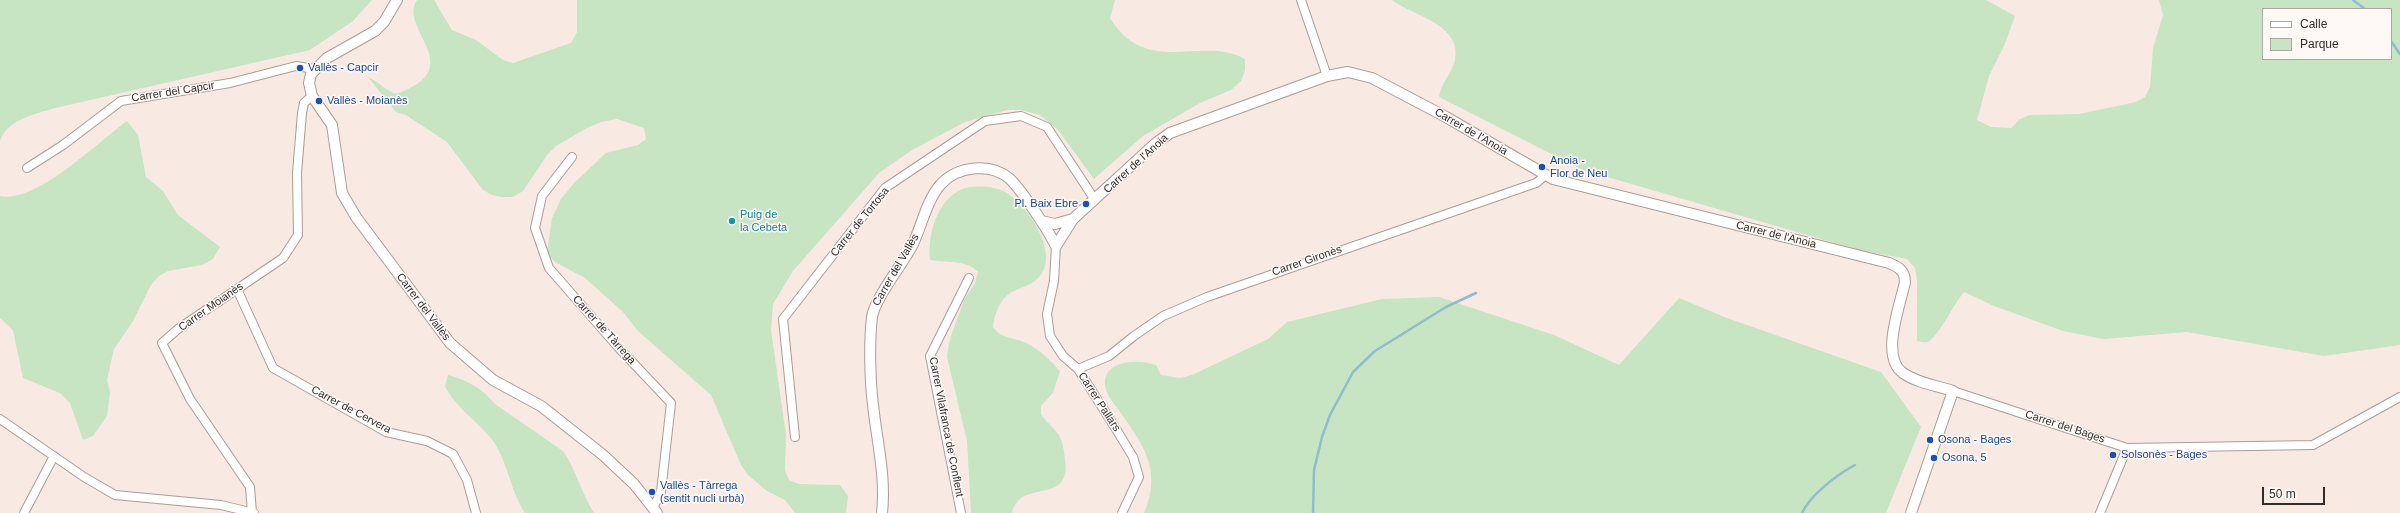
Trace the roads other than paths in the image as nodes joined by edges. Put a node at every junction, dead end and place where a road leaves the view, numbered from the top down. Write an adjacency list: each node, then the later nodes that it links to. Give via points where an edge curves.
1 (397, 0): 3 (street, via 384,22 375,31 327,58)
2 (1301, 0): 4 (street)
3 (315, 69): 5 (street, via 309,83); 7 (street, Carrer del Capcir, via 296,66 230,83 121,101 63,145)
4 (1327, 76): 8 (street, Carrer de l'Anoia, via 1348,72 1372,78); 9 (street, Carrer de l'Anoia, via 1170,133)
5 (312, 96): 15 (street, Carrer Moianès, via 304,103 302,113 297,173 298,235 283,258); 23 (street, Carrer del Vallès, via 332,125 342,193 356,217 440,333 493,380 541,406 603,455 634,484)
6 (572, 157): 23 (street, Carrer de Tàrrega, via 542,196 535,228 549,268 671,404 661,492)
7 (27, 168)
8 (1546, 175): 13 (street, Carrer de l'Anoia, via 1561,181 1889,263); 16 (street, Carrer Gironès, via 1536,183 1207,297 1162,316 1108,356)
9 (1095, 200): 10 (street, Carrer de l'Anoia); 20 (street, Carrer de Tortosa, via 1047,127 1021,116 985,121 885,188 783,319)
10 (1074, 219): 11 (street, via 1055,224); 12 (street)
11 (1042, 221): 12 (street, Carrer del Vallès); 27 (street, Carrer del Vallès, via 1010,179 991,170 971,168 961,171 942,183 931,199 912,246 877,303 872,317 872,397 883,471)
12 (1056, 246): 16 (street, Carrer Pallars, via 1054,281 1047,314 1050,336 1063,356)
13 (1902, 271): 17 (street, Carrer del Bages, via 1905,282 1892,343 1894,361 1899,370 1908,376)
14 (969, 278): 28 (street, Carrer Vilafranca de Conflent, via 930,356)
15 (237, 289): 25 (street, Carrer Moianès, via 162,343 190,399 250,488); 26 (street, Carrer de Cervera, via 273,368 386,432 427,441 453,454 467,480)
16 (1078, 369): 29 (street, Carrer Pallars, via 1135,464 1138,477)
17 (1953, 391): 21 (street, Carrer del Bages); 30 (street)
18 (2400, 397): 21 (street, Carrer del Bages, via 2313,445)
19 (0, 419): 22 (street)
20 (795, 437)
21 (2127, 448): 31 (street)
22 (54, 456): 24 (street); 25 (street, via 115,495 221,505)
23 (655, 511)
24 (24, 513)
25 (253, 513)
26 (476, 513)
27 (882, 513)
28 (961, 513)
29 (1122, 513)
30 (1911, 513)
31 (2100, 513)

